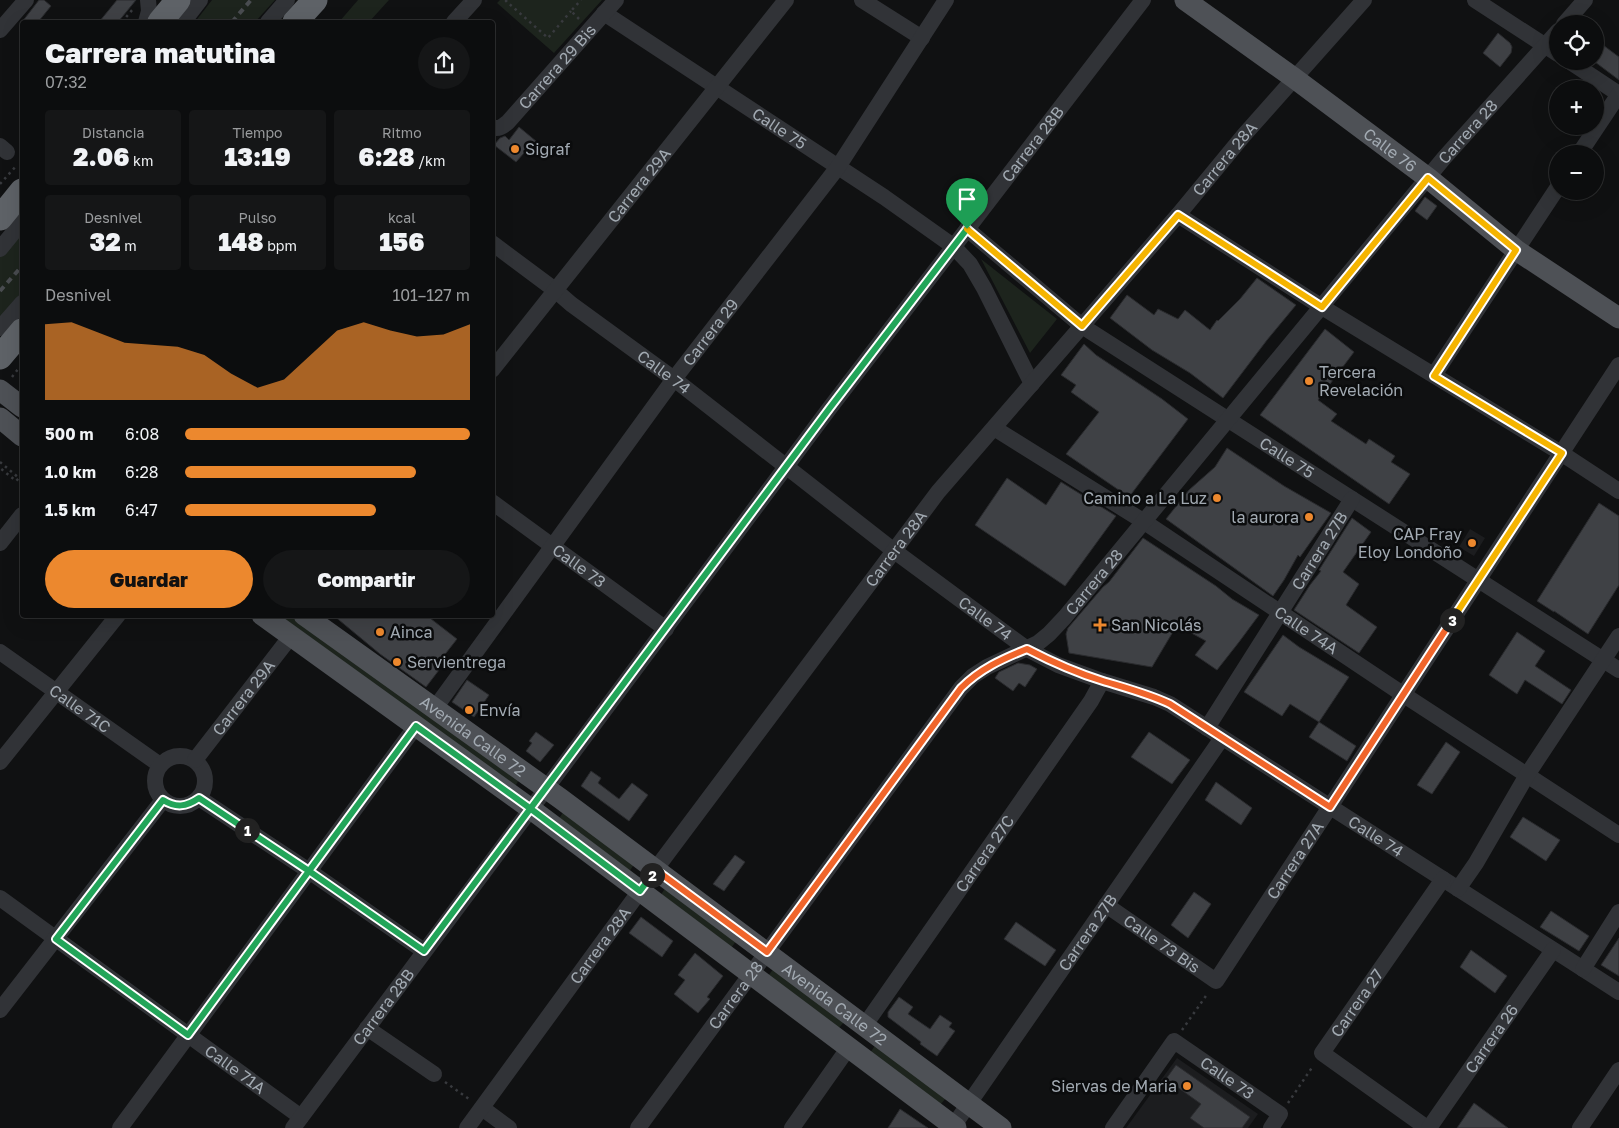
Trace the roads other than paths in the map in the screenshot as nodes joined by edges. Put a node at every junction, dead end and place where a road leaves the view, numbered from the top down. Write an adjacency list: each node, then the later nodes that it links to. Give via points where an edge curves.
1 (26, 0): 25 (street)
2 (148, 0): 19 (street)
3 (178, 0): 20 (highway)
4 (200, 0): 21 (street)
5 (287, 0): 22 (street)
6 (315, 0): 23 (highway)
7 (474, 0): 24 (street)
8 (616, 0): 17 (street, Carrera 29 Bis)
9 (786, 0): 31 (street, Carrera 29A)
10 (862, 0): 26 (street)
11 (946, 0): 26 (street, Carrera 29)
12 (1143, 0): 42 (street, Carrera 28B)
13 (1185, 0): 30 (main road, Calle 76)
14 (1364, 0): 30 (street, Carrera 28A)
15 (1475, 0): 27 (street)
16 (1585, 0): 18 (street)
17 (604, 13): 31 (street, Calle 75); 33 (street, Carrera 29 Bis, via 508,122)
18 (1572, 15)
19 (147, 20)
20 (162, 20)
21 (185, 20)
22 (270, 20)
23 (297, 20)
24 (456, 20)
25 (0, 30)
26 (922, 38): 35 (street, Carrera 29)
27 (1549, 48)
28 (1549, 51): 36 (street, Carrera 28)
29 (1583, 70): 32 (street)
30 (1294, 78): 36 (main road, Calle 76); 39 (street, Carrera 28A)
31 (717, 88): 35 (street, Calle 75); 47 (street, Carrera 29A)
32 (1619, 94): 34 (street)
33 (495, 128)
34 (1585, 145)
35 (838, 168): 44 (street, Calle 75); 58 (street, Carrera 29)
36 (1428, 178): 46 (main road, Calle 76); 49 (street, Carrera 28)
37 (20, 194): 40 (highway)
38 (1549, 200): 46 (street)
39 (1178, 215): 49 (street); 51 (street, Carrera 28A)
40 (0, 218)
41 (20, 224): 45 (street)
42 (967, 229): 44 (street, Carrera 28B); 51 (street, Calle 75)
43 (495, 245): 47 (street, Calle 74)
44 (953, 246): 59 (street, Calle 75, via 970,264 984,288); 67 (street, Carrera 28B)
45 (0, 248)
46 (1516, 250): 50 (main road, Calle 76); 57 (street)
47 (555, 290): 56 (street, Carrera 29A); 58 (street, Calle 74)
48 (20, 305): 52 (street)
49 (1322, 307): 57 (street); 63 (street, Carrera 28)
50 (1619, 318)
51 (1082, 326): 59 (street, Carrera 28A); 63 (street, Calle 75)
52 (0, 328)
53 (20, 336): 54 (highway)
54 (9, 363)
55 (1619, 365): 66 (street, Carrera 27A)
56 (495, 366)
57 (1434, 376): 66 (street)
58 (674, 379): 67 (street, Calle 74); 74 (street, Carrera 29)
59 (1032, 384): 64 (street, Carrera 28A)
60 (0, 390): 61 (main road, bridge)
61 (20, 405)
62 (0, 418): 65 (main road)
63 (1229, 420): 69 (street, Calle 75); 72 (street, Carrera 28)
64 (994, 428): 72 (street, Calle 74A); 75 (street, Carrera 28A)
65 (20, 434)
66 (1562, 453): 68 (street); 76 (street, Carrera 27A)
67 (786, 467): 75 (street, Calle 74); 81 (street, Carrera 28B)
68 (1619, 491)
69 (1352, 499): 76 (street, Calle 75); 77 (street, Carrera 27B)
70 (495, 504): 74 (street, Calle 73)
71 (20, 518): 73 (street)
72 (1143, 521): 77 (street, Calle 74A); 84 (street, Carrera 28, via 1050,634)
73 (0, 543)
74 (552, 546): 81 (street, Calle 73); 91 (street, Carrera 29)
75 (893, 550): 84 (street, Calle 74); 105 (street, Carrera 28A)
76 (1478, 580): 86 (street, Calle 75); 90 (street, Carrera 27A)
77 (1280, 612): 90 (street, Calle 74A); 93 (street, Carrera 27B)
78 (116, 618): 89 (street)
79 (266, 618): 82 (main road, Avenida Calle 72)
80 (308, 618): 91 (main road, Avenida Calle 72)
81 (666, 629): 99 (street, Carrera 28B)
82 (291, 636): 92 (main road, Avenida Calle 72); 95 (street, Carrera 29A)
83 (1619, 636): 86 (street)
84 (1027, 649): 88 (street, Calle 74, via 1058,665); 116 (street, Carrera 28, via 987,667 961,688)
85 (0, 652): 89 (street, Calle 71C)
86 (1604, 660): 87 (street, Calle 75); 98 (street)
87 (1619, 670)
88 (1102, 681): 93 (street, Calle 74, via 1170,704); 122 (street, Carrera 27C, via 1091,702)
89 (57, 692): 96 (street); 97 (street, Calle 71C)
90 (1404, 694): 98 (street, Calle 74A); 102 (street, Carrera 27A)
91 (435, 708): 99 (main road, Avenida Calle 72)
92 (416, 726): 103 (main road, Avenida Calle 72); 106 (street)
93 (1207, 728): 94 (street, Calle 74)
94 (1222, 738): 102 (street, Calle 74); 111 (street, Carrera 27B)
95 (195, 760): 97 (street, via 176,756); 100 (street, via 206,778)
96 (0, 762)
97 (160, 765): 101 (street, via 155,783)
98 (1527, 775): 104 (street, Calle 74A); 108 (street)
99 (546, 788): 103 (street, Carrera 28B); 105 (main road, Avenida Calle 72)
100 (199, 798): 101 (street, via 181,806); 106 (street)
101 (163, 800): 113 (street)
102 (1330, 807): 107 (street, Calle 74); 119 (street, Carrera 27A)
103 (531, 809): 109 (main road, Avenida Calle 72); 115 (street, Carrera 28B)
104 (1619, 835)
105 (656, 870): 109 (street, Carrera 28A); 116 (main road, Avenida Calle 72)
106 (309, 871): 115 (street); 124 (street)
107 (1443, 879): 108 (street, Calle 74); 140 (street, Carrera 27, via 1322,1053)
108 (1458, 889): 114 (street, Calle 74)
109 (640, 891): 118 (main road, Avenida Calle 72); 129 (street, Carrera 28A)
110 (0, 898): 113 (street, Calle 71A)
111 (1106, 905): 119 (street, Calle 73 Bis); 128 (street, Carrera 27B)
112 (1619, 912): 117 (street)
113 (56, 939): 121 (street); 124 (street, Calle 71A)
114 (1553, 950): 117 (street, Calle 74); 140 (street, Carrera 26)
115 (424, 951): 123 (street, Carrera 28B)
116 (767, 952): 118 (street, Carrera 28); 122 (main road, Avenida Calle 72)
117 (1582, 969): 120 (street, Calle 74)
118 (751, 974): 125 (main road, Avenida Calle 72); 136 (street, Carrera 28)
119 (1216, 981)
120 (1619, 992)
121 (0, 1010)
122 (865, 1025): 128 (main road, Avenida Calle 72)
123 (367, 1028): 127 (street); 131 (street, Carrera 28B)
124 (188, 1035): 131 (street, Calle 71A); 133 (street)
125 (849, 1048): 132 (main road, Avenida Calle 72); 137 (street)
126 (1619, 1070): 141 (street)
127 (434, 1074)
128 (968, 1103): 132 (street, Carrera 27B); 138 (main road, Avenida Calle 72)
129 (482, 1108): 134 (street, Carrera 28A); 135 (street)
130 (1275, 1121): 139 (street, Calle 73, via 1174,1041)
131 (297, 1123)
132 (954, 1127)
133 (120, 1128)
134 (467, 1128)
135 (509, 1128)
136 (638, 1128)
137 (792, 1128)
138 (1001, 1128)
139 (1114, 1128)
140 (1428, 1128)
141 (1580, 1128)

